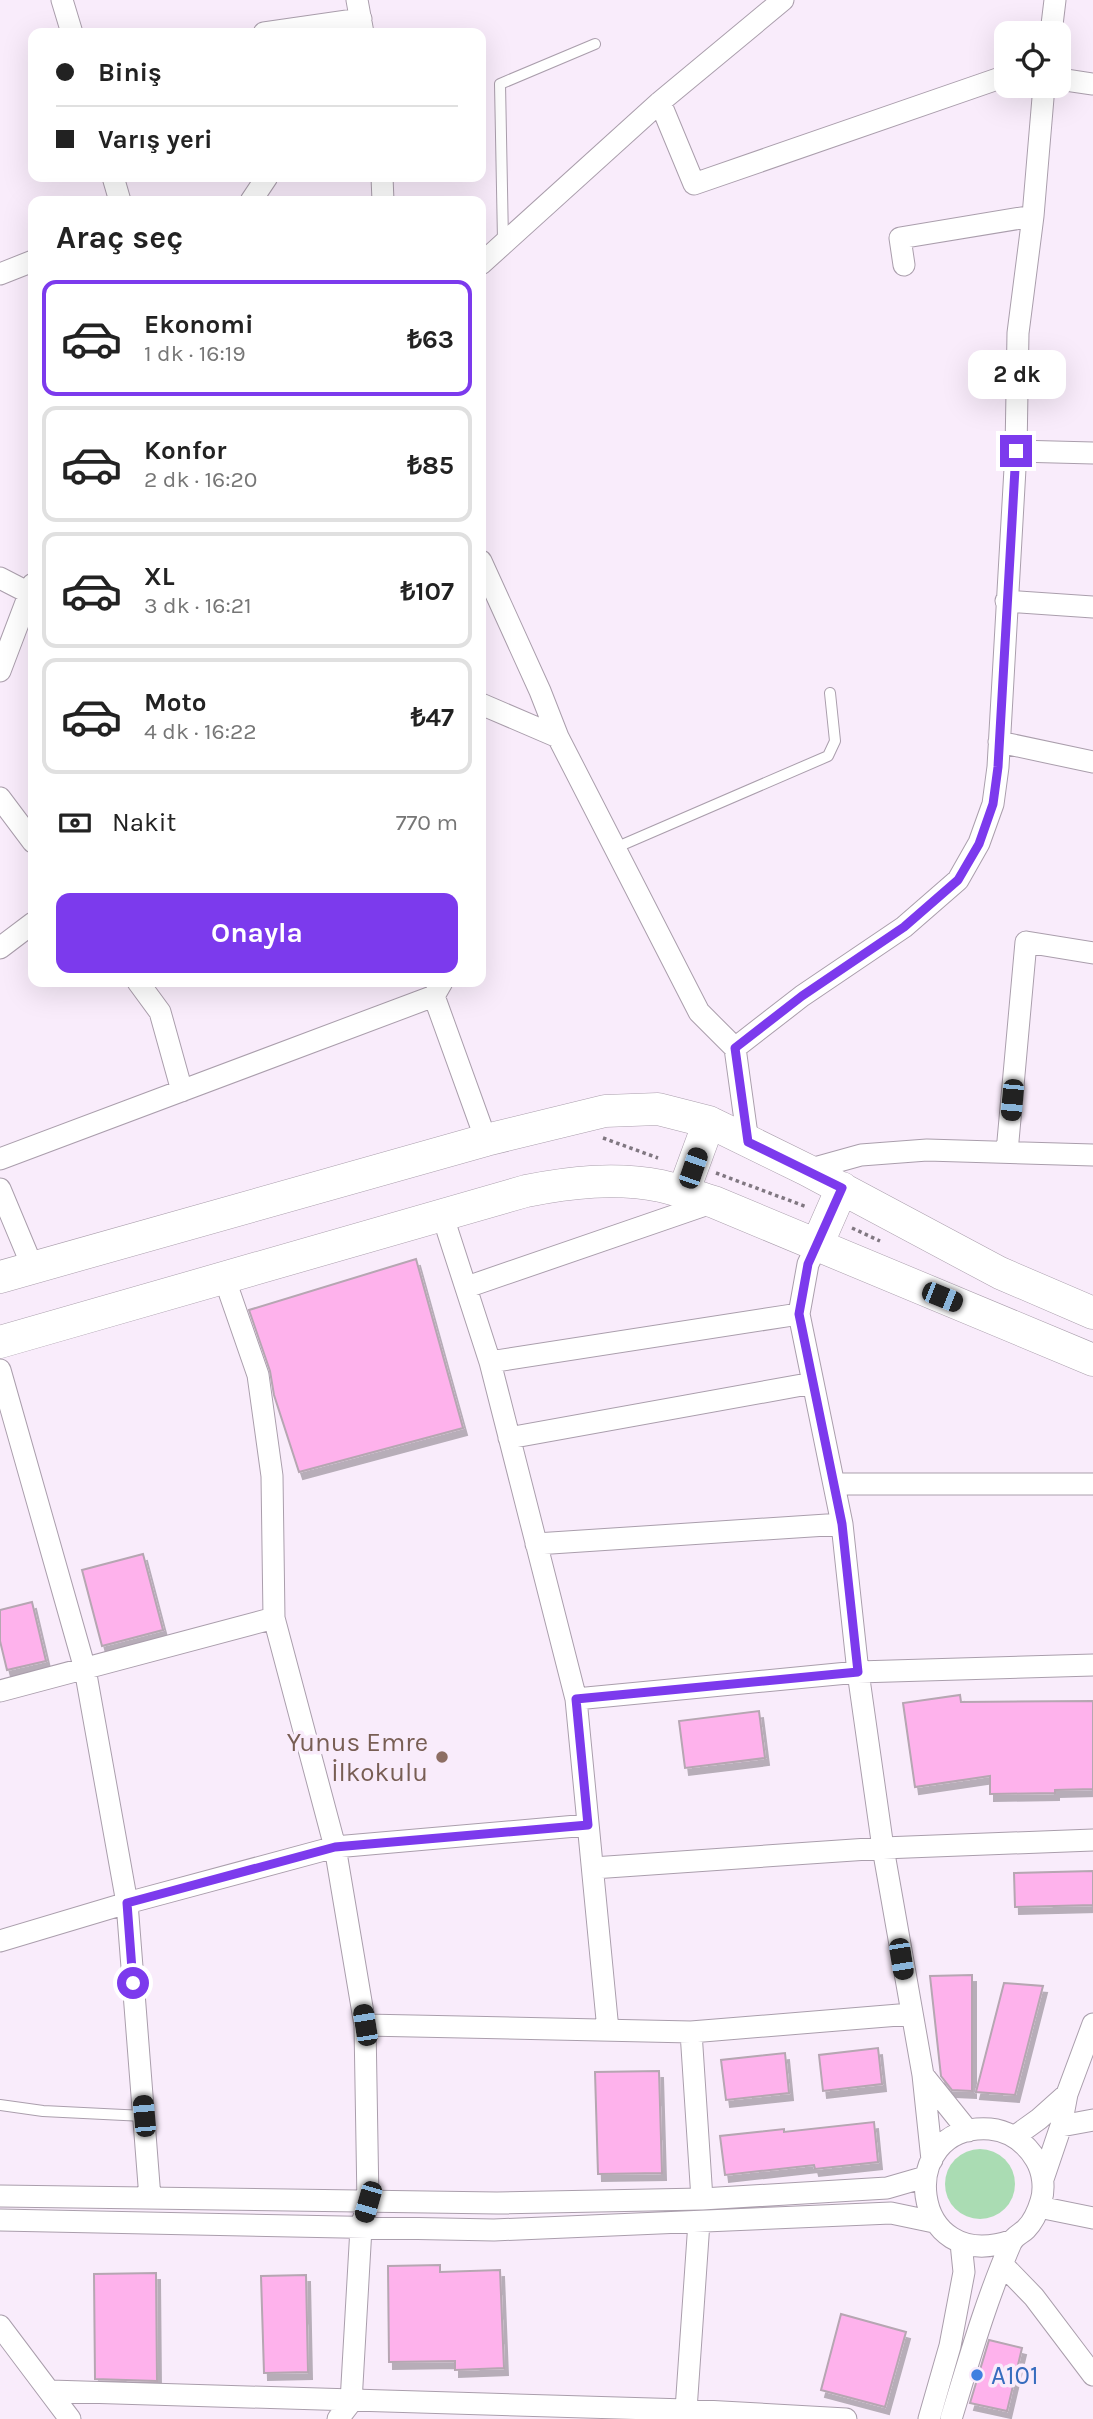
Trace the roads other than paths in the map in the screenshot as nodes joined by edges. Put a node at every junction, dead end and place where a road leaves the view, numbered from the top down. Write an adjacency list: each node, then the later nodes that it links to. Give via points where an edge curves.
1 (62, 0): 6 (street)
2 (783, 0): 13 (street)
3 (1055, 0): 5 (street)
4 (362, 11): 7 (street)
5 (1052, 21)
6 (70, 28)
7 (286, 28)
8 (595, 44): 15 (lane, via 500,84)
9 (994, 80): 13 (street, via 694,184)
10 (1071, 81): 11 (street)
11 (1093, 84)
12 (1043, 98): 14 (street)
13 (660, 102): 15 (street)
14 (1033, 216): 18 (street, via 900,238); 20 (street, via 1018,333)
15 (503, 244): 16 (street)
16 (486, 259)
17 (28, 263): 19 (street)
18 (904, 265)
19 (0, 274)
20 (1016, 451): 21 (street); 27 (street)
21 (1093, 453)
22 (486, 572): 29 (street)
23 (0, 578): 24 (street)
24 (28, 589)
25 (486, 596): 29 (street)
26 (28, 601): 30 (street)
27 (1006, 601): 28 (street); 34 (street)
28 (1093, 607)
29 (503, 609): 33 (street)
30 (0, 671)
31 (830, 693): 38 (lane, via 835,741 828,755)
32 (486, 706): 33 (street)
33 (558, 737): 38 (street)
34 (999, 742): 35 (street); 44 (street, via 993,804 979,844 958,880 904,927)
35 (1093, 762)
36 (0, 798): 37 (street)
37 (28, 835)
38 (615, 848): 44 (street, via 699,1012)
39 (28, 927): 40 (street)
40 (0, 948)
41 (1093, 953): 49 (street, via 1026,942)
42 (142, 987): 45 (street, via 160,1012)
43 (438, 989): 45 (street); 47 (street)
44 (735, 1048): 48 (street)
45 (182, 1091): 51 (street)
46 (709, 1122): 47 (main road, via 657,1109 605,1111); 48 (main road); 53 (main road)
47 (486, 1140): 59 (main road)
48 (748, 1142): 52 (main road)
49 (1007, 1152): 50 (street); 52 (street, via 927,1150 861,1156)
50 (1093, 1155)
51 (0, 1159)
52 (807, 1170): 56 (main road)
53 (688, 1180): 55 (main road); 57 (main road, via 661,1186 597,1181 560,1184)
54 (0, 1189): 59 (street)
55 (714, 1202): 58 (main road); 62 (street)
56 (835, 1202): 58 (main road); 63 (main road)
57 (442, 1214): 61 (main road); 62 (street)
58 (817, 1245): 64 (street, via 808,1264); 66 (main road)
59 (33, 1268): 60 (main road)
60 (0, 1277)
61 (224, 1277): 65 (main road); 76 (street, via 260,1388 272,1476)
62 (467, 1287): 67 (street)
63 (1093, 1313)
64 (799, 1314): 67 (street); 69 (street)
65 (0, 1342)
66 (1093, 1360)
67 (490, 1362): 71 (street)
68 (0, 1370): 70 (street)
69 (813, 1383): 71 (street); 73 (street)
70 (6, 1418): 78 (street)
71 (509, 1438): 75 (street)
72 (1093, 1483): 73 (street)
73 (834, 1484): 74 (street)
74 (842, 1524): 75 (street); 79 (street)
75 (536, 1544): 81 (street)
76 (274, 1618): 78 (street); 84 (street)
77 (1093, 1665): 79 (street)
78 (85, 1669): 80 (street); 87 (street)
79 (858, 1672): 81 (street); 85 (street)
80 (0, 1692)
81 (576, 1699): 82 (street)
82 (588, 1825): 84 (street); 86 (street)
83 (1093, 1840): 85 (street)
84 (335, 1847): 87 (street); 91 (street)
85 (883, 1848): 86 (street); 89 (street)
86 (593, 1868): 92 (street)
87 (127, 1903): 88 (street); 97 (street)
88 (0, 1941)
89 (911, 2014): 93 (street); 94 (street)
90 (1093, 2024): 95 (street)
91 (365, 2025): 92 (street); 107 (street)
92 (608, 2030): 93 (street)
93 (691, 2032): 106 (street)
94 (923, 2075): 100 (street); 102 (street)
95 (1067, 2094): 99 (street); 101 (street)
96 (0, 2105): 97 (lane)
97 (144, 2116): 105 (street)
98 (1093, 2120): 99 (street)
99 (1061, 2126): 103 (street)
100 (968, 2131): 101 (street, via 997,2130); 102 (street, via 947,2141)
101 (1014, 2137): 103 (street, via 1038,2162)
102 (928, 2169): 106 (street, via 887,2188); 112 (street, via 926,2205)
103 (1043, 2179): 108 (street)
104 (0, 2196): 105 (street)
105 (150, 2198): 107 (street)
106 (702, 2199): 107 (street)
107 (368, 2202): 113 (street)
108 (1039, 2207): 109 (street); 114 (street, via 1027,2229)
109 (1093, 2218)
110 (0, 2220): 113 (street)
111 (699, 2222): 112 (street, via 891,2213); 113 (street, via 494,2230); 123 (street)
112 (934, 2222): 115 (street)
113 (361, 2228): 121 (street)
114 (1013, 2240): 115 (street, via 996,2246); 116 (street)
115 (961, 2243): 127 (street, via 964,2272 950,2346)
116 (1003, 2265): 118 (street); 128 (street, via 980,2322)
117 (0, 2326): 120 (street)
118 (1086, 2353): 119 (street)
119 (1093, 2375)
120 (50, 2391): 121 (street); 124 (street)
121 (351, 2402): 122 (street); 125 (street)
122 (509, 2412): 123 (street)
123 (685, 2415): 126 (street)
124 (70, 2419)
125 (338, 2419)
126 (846, 2419)
127 (929, 2419)
128 (951, 2419)

